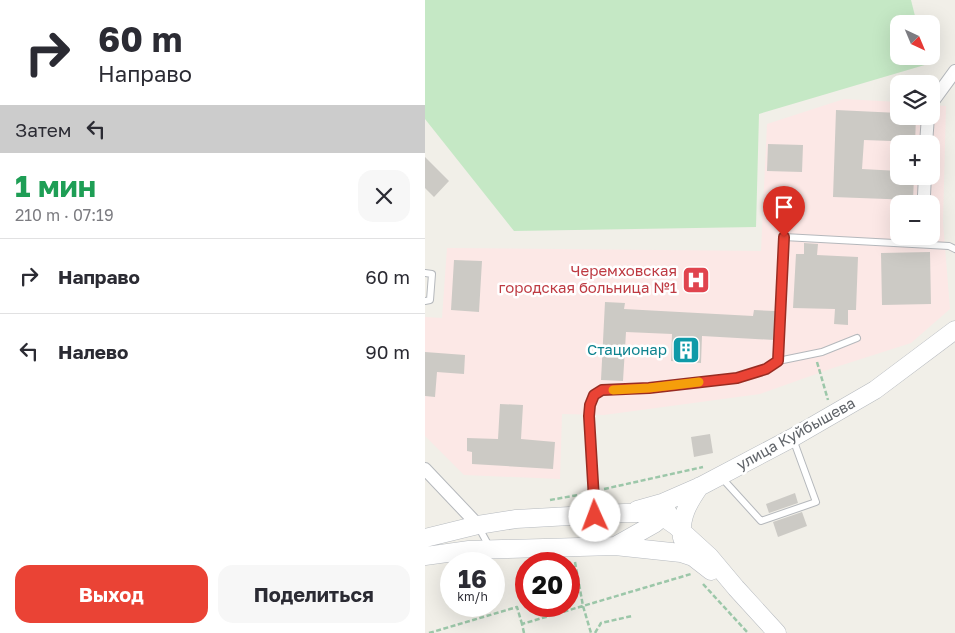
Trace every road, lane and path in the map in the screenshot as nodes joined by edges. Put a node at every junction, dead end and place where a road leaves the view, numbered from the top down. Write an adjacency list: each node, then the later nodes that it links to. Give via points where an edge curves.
1 (955, 71): 2 (street)
2 (940, 92)
3 (925, 185): 4 (street)
4 (924, 195)
5 (955, 249): 11 (lane, via 949,246 784,237)
6 (425, 273): 7 (lane, via 433,274 430,300)
7 (425, 301)
8 (955, 330): 13 (street, улица Куйбышева, via 875,390)
9 (857, 338): 10 (lane)
10 (815, 353): 11 (lane); 12 (path)
11 (778, 361): 18 (lane, via 766,369 737,378 602,390 594,395 589,416)
12 (829, 405)
13 (792, 438): 16 (street, улица Куйбышева); 16 (lane, via 816,502 761,521)
14 (703, 466): 18 (path)
15 (425, 469): 23 (street)
16 (721, 476): 17 (street, улица Куйбышева)
17 (701, 486): 20 (street, улица Куйбышева, via 662,503); 22 (street); 24 (street, via 685,509)
18 (594, 492): 19 (path); 21 (lane)
19 (543, 501)
20 (624, 513): 21 (street); 22 (street)
21 (595, 516): 23 (street, via 516,519)
22 (663, 517): 24 (street); 26 (street)
23 (477, 525): 25 (street); 27 (lane)
24 (681, 531): 30 (street); 32 (street, via 710,557)
25 (425, 538)
26 (615, 546): 27 (street); 30 (street, via 673,551)
27 (490, 550): 28 (street)
28 (425, 556)
29 (584, 560): 33 (path, via 575,561)
30 (690, 562): 32 (street); 33 (path, via 693,573)
31 (698, 579): 40 (path)
32 (736, 588): 41 (street)
33 (583, 606): 35 (path); 38 (path)
34 (632, 616): 39 (path, via 601,623)
35 (522, 624): 36 (path, via 517,608); 37 (path)
36 (429, 633)
37 (524, 633)
38 (591, 633)
39 (595, 633)
40 (748, 633)
41 (777, 633)

